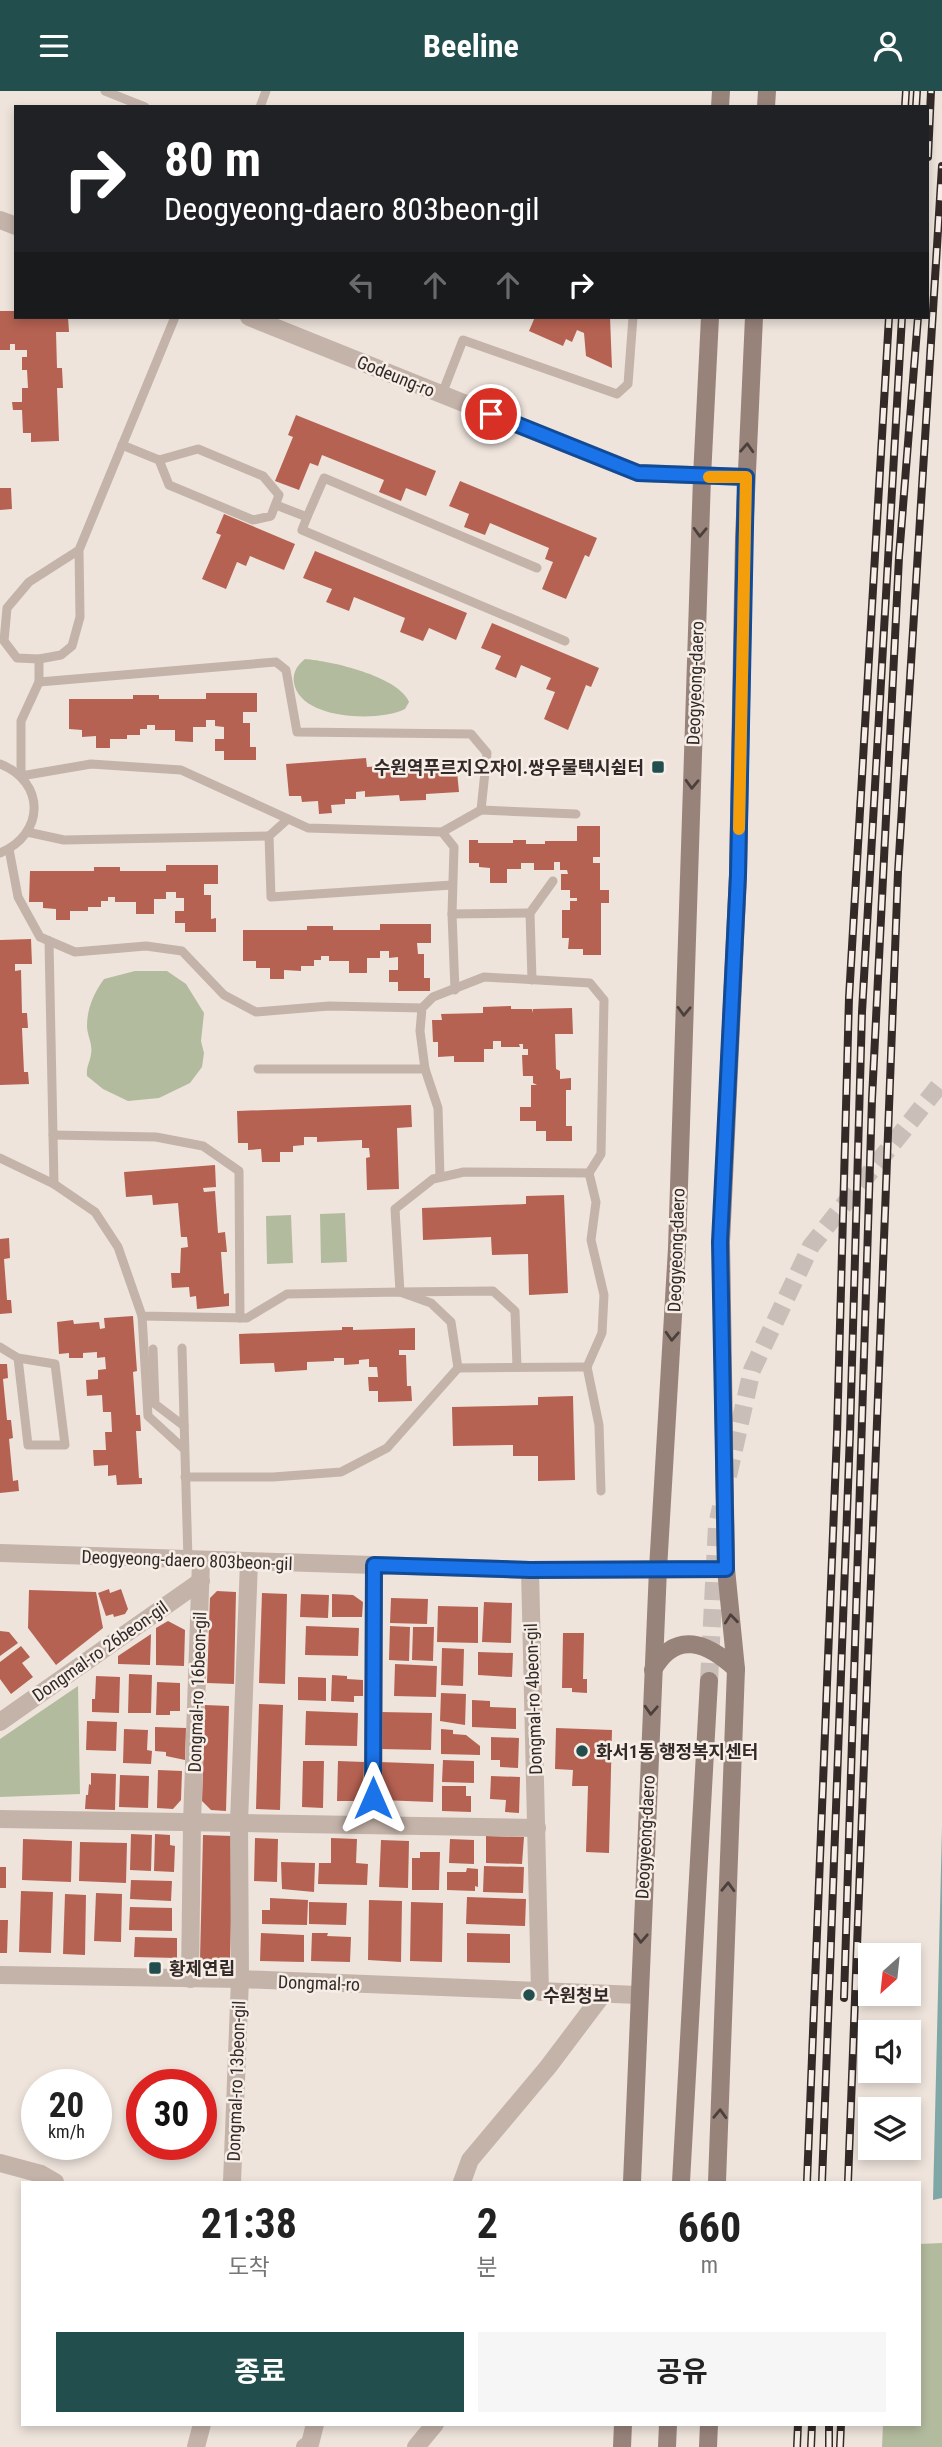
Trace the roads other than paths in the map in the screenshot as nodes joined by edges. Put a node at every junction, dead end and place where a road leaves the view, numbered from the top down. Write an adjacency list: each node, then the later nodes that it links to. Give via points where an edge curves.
1 (105, 91): 2 (lane)
2 (140, 105)
3 (174, 319): 9 (lane)
4 (254, 319): 8 (street, Godeung-ro)
5 (633, 319): 8 (lane, via 628,384 617,394 463,340)
6 (710, 319): 11 (main road, Deogyeong-daero)
7 (754, 319): 12 (main road, one-way to 7)
8 (442, 394): 11 (street, Godeung-ro, via 638,473)
9 (122, 445): 10 (lane); 15 (lane)
10 (159, 460): 13 (lane, via 198,449 263,476 279,495); 13 (lane, via 169,485 253,520 271,516)
11 (702, 477): 12 (street, Godeung-ro); 62 (main road, Deogyeong-daero, one-way to 62, via 677,1248)
12 (746, 477): 63 (main road, via 738,875 720,1242)
13 (275, 505): 14 (lane)
14 (307, 517): 16 (lane, via 324,478); 17 (lane, via 302,530)
15 (79, 550): 18 (lane, via 80,617 72,646 61,655); 18 (lane, via 29,582 7,608 4,641 18,658)
16 (537, 568)
17 (565, 641)
18 (39, 659): 19 (lane)
19 (39, 682): 21 (lane, via 21,722); 22 (lane, via 276,662 286,670 297,731 471,734 487,753)
20 (0, 764): 21 (lane)
21 (21, 776): 24 (lane, via 91,764 181,770); 25 (lane, via 34,810)
22 (481, 810): 23 (lane); 26 (lane)
23 (576, 814)
24 (288, 819): 26 (lane, via 308,828); 27 (lane)
25 (27, 832): 27 (lane, via 64,840); 28 (lane)
26 (442, 832): 30 (lane, via 454,847)
27 (269, 836): 30 (lane, via 271,897)
28 (5, 851): 33 (lane, via 18,897 40,937)
29 (553, 881): 31 (lane)
30 (452, 885): 32 (lane)
31 (530, 913): 32 (lane); 34 (lane)
32 (452, 914): 35 (lane)
33 (49, 941): 36 (lane, via 75,952 146,946 182,951 224,995 256,1012 329,1006); 39 (lane)
34 (532, 980): 35 (lane, via 484,977); 41 (lane, via 590,983 604,1000 601,1154)
35 (455, 990): 36 (lane, via 433,997)
36 (422, 1008): 38 (lane)
37 (258, 1069): 38 (lane)
38 (425, 1069): 42 (lane, via 438,1108)
39 (53, 1135): 43 (lane); 46 (lane, via 156,1137 203,1146 239,1171)
40 (0, 1158): 43 (lane)
41 (589, 1173): 42 (lane, via 464,1172); 52 (lane, via 596,1202 591,1240 604,1295 602,1333)
42 (440, 1177): 44 (lane, via 396,1209)
43 (54, 1184): 45 (lane, via 95,1212 118,1247)
44 (400, 1292): 46 (lane, via 287,1294); 51 (lane, via 493,1291 515,1311); 53 (lane, via 432,1303 451,1322)
45 (142, 1316): 46 (lane); 55 (lane, via 148,1416)
46 (240, 1318)
47 (0, 1347): 50 (lane)
48 (182, 1348): 54 (lane)
49 (153, 1349): 54 (lane, via 155,1404)
50 (18, 1358): 50 (lane, via 55,1364 65,1445 28,1445)
51 (517, 1367): 52 (lane); 53 (lane)
52 (587, 1367): 57 (lane, via 600,1425)
53 (458, 1368): 56 (lane, via 387,1448 341,1472)
54 (184, 1426): 55 (lane)
55 (184, 1449): 56 (lane)
56 (185, 1477): 59 (lane)
57 (601, 1491)
58 (0, 1553): 59 (street, Deogyeong-daero 803beon-gil)
59 (194, 1561): 60 (street, Deogyeong-daero 803beon-gil); 65 (street, Dongmal-ro 16beon-gil)
60 (248, 1562): 61 (street, Deogyeong-daero 803beon-gil); 71 (street, Dongmal-ro 13beon-gil)
61 (374, 1565): 64 (street, Deogyeong-daero 803beon-gil); 73 (street)
62 (658, 1569): 63 (street, Deogyeong-daero 803beon-gil); 64 (street, Deogyeong-daero 803beon-gil); 67 (main road, Deogyeong-daero)
63 (726, 1569): 66 (main road, one-way to 63)
64 (530, 1570): 74 (street, Dongmal-ro 4beon-gil)
65 (201, 1581): 69 (street, Dongmal-ro 26beon-gil); 72 (street, Dongmal-ro 16beon-gil)
66 (736, 1669): 67 (main road, via 706,1647 687,1643 670,1650); 87 (main road, one-way to 66)
67 (653, 1670): 80 (main road, Deogyeong-daero, one-way to 80)
68 (709, 1681): 86 (main road)
69 (0, 1722)
70 (0, 1818): 72 (street)
71 (239, 1822): 72 (street); 73 (street); 77 (street, Dongmal-ro 13beon-gil)
72 (192, 1823): 76 (street, Dongmal-ro 16beon-gil)
73 (373, 1824): 74 (street)
74 (537, 1828): 78 (street, Dongmal-ro 4beon-gil)
75 (0, 1975): 76 (street, Dongmal-ro)
76 (190, 1979): 77 (street, Dongmal-ro)
77 (240, 1979): 78 (street, Dongmal-ro); 83 (street, Dongmal-ro 13beon-gil)
78 (540, 1992): 79 (street, Dongmal-ro)
79 (603, 1994): 80 (street, Dongmal-ro); 84 (street, via 470,2160)
80 (638, 1995): 85 (main road, Deogyeong-daero)
81 (0, 2163): 82 (street)
82 (53, 2181)
83 (232, 2181)
84 (462, 2181)
85 (632, 2181)
86 (681, 2181)
87 (718, 2181)
88 (201, 2426): 94 (street)
89 (314, 2426): 95 (street)
90 (433, 2426): 96 (street)
91 (623, 2426): 97 (main road)
92 (668, 2426): 98 (main road)
93 (709, 2426): 99 (main road)
94 (196, 2447)
95 (305, 2447)
96 (416, 2447)
97 (622, 2447)
98 (667, 2447)
99 (708, 2447)

